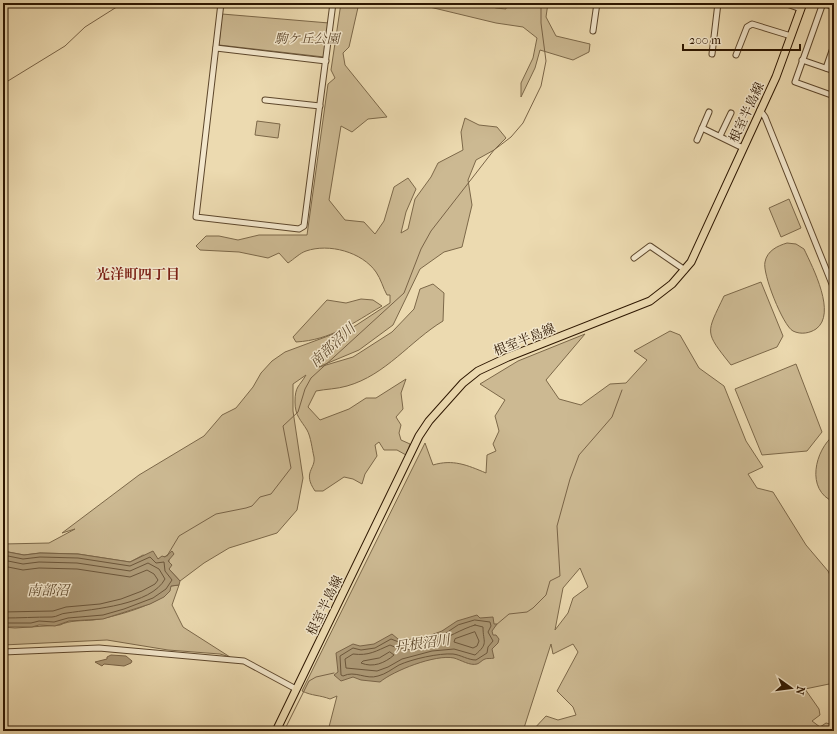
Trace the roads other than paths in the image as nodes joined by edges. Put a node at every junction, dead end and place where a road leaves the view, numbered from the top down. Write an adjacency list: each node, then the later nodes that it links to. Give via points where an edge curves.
1 (221, 3): 12 (street)
2 (333, 3): 16 (street)
3 (597, 3): 9 (street)
4 (718, 3): 13 (street)
5 (784, 3): 7 (street)
6 (823, 3): 8 (street); 15 (street)
7 (802, 6): 10 (main road, 根室半島線)
8 (834, 7)
9 (593, 31)
10 (791, 36): 14 (street, via 752,24 747,27); 22 (main road, 根室半島線, via 776,77)
11 (834, 45): 17 (street)
12 (216, 48): 16 (street); 21 (street, via 196,217 303,228)
13 (712, 54)
14 (736, 55)
15 (802, 60): 17 (street); 19 (street, via 795,82)
16 (326, 61): 21 (street)
17 (826, 68): 18 (street)
18 (834, 71)
19 (834, 96)
20 (265, 100): 21 (street)
21 (320, 106)
22 (760, 110): 28 (main road, 根室半島線); 31 (street)
23 (709, 112): 25 (street)
24 (730, 113): 26 (street)
25 (702, 128): 26 (street); 27 (street)
26 (720, 136): 28 (street)
27 (697, 140)
28 (743, 148): 30 (main road, 根室半島線)
29 (634, 258): 30 (street, via 650,246)
30 (685, 270): 33 (main road, 根室半島線, via 650,301 508,357 478,371 463,383 419,436)
31 (834, 289)
32 (3, 652): 33 (street, via 99,648 244,661)
33 (296, 689): 34 (main road, 根室半島線)
34 (276, 731)

